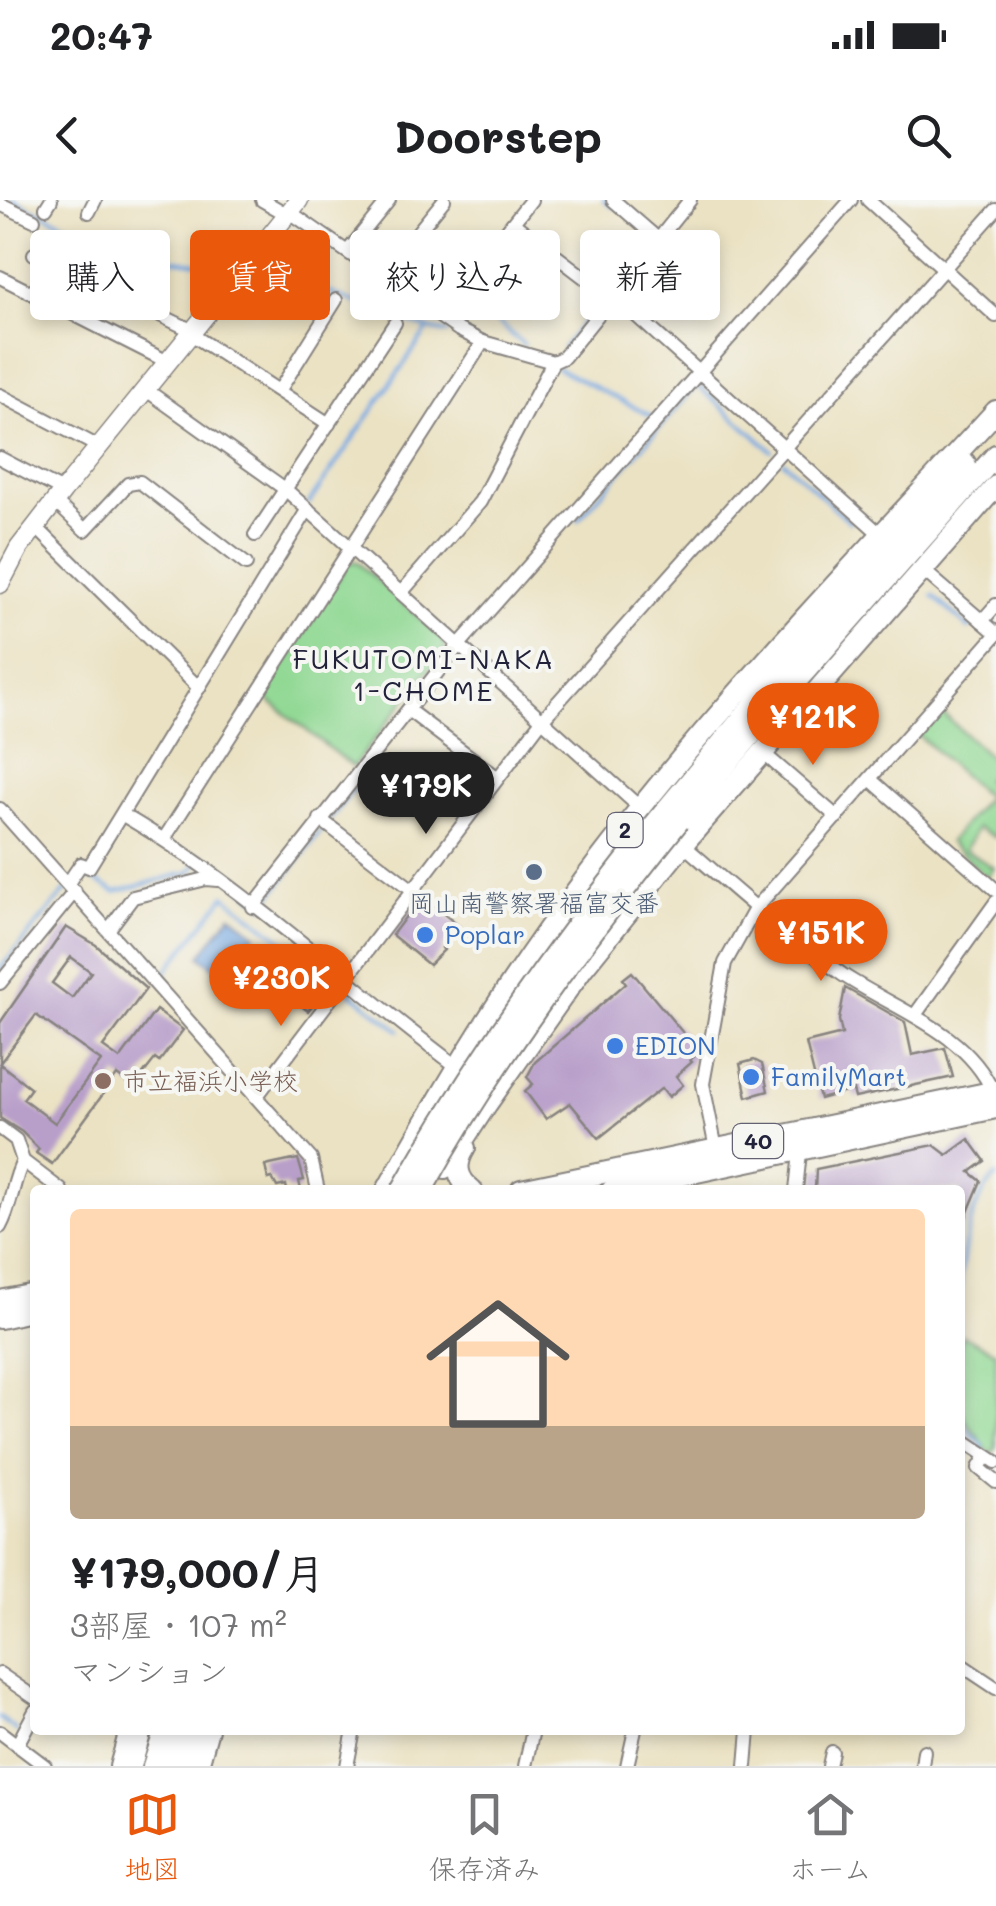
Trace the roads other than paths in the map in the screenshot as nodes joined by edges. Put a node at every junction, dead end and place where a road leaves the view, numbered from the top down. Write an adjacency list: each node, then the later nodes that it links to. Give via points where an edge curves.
1 (262, 200): 10 (street)
2 (389, 200): 18 (street)
3 (444, 200): 14 (street)
4 (531, 200): 13 (street)
5 (613, 200): 16 (street)
6 (690, 200): 17 (street)
7 (852, 200): 33 (street)
8 (868, 200): 19 (street)
9 (0, 204): 12 (street)
10 (292, 209): 18 (street); 29 (main road)
11 (996, 210): 19 (street)
12 (34, 220)
13 (513, 223): 15 (street); 20 (street)
14 (420, 230)
15 (507, 230)
16 (648, 230)
17 (661, 230)
18 (348, 251)
19 (944, 268): 23 (street); 42 (street)
20 (580, 274)
21 (0, 278): 31 (street)
22 (336, 300): 35 (street)
23 (996, 316)
24 (168, 320): 29 (street)
25 (445, 320): 30 (street)
26 (590, 320): 32 (street)
27 (638, 320): 33 (street)
28 (395, 323): 39 (street)
29 (192, 332): 31 (main road); 35 (street)
30 (483, 342): 32 (street); 54 (street)
31 (168, 362): 34 (main road)
32 (554, 362): 59 (street, via 480,502)
33 (700, 371): 42 (street); 63 (street)
34 (145, 389): 41 (main road); 47 (street)
35 (279, 391): 39 (street)
36 (0, 394): 41 (street)
37 (996, 399): 49 (main road, 2)
38 (996, 412): 49 (main road, 2)
39 (328, 424): 47 (street)
40 (996, 428): 73 (main road, 2, via 780,673)
41 (99, 447): 48 (main road)
42 (784, 449): 52 (street); 66 (street)
43 (996, 455): 55 (main road, 2)
44 (0, 458): 48 (street)
45 (996, 478): 55 (main road, via 938,538)
46 (996, 486): 57 (main road)
47 (286, 488): 50 (street); 53 (street)
48 (59, 497): 51 (main road); 56 (street, via 86,530 128,484 140,482)
49 (908, 503): 52 (main road, 2)
50 (308, 509): 54 (street); 64 (street)
51 (36, 526): 58 (main road); 64 (street)
52 (880, 534): 70 (main road, 2)
53 (255, 535)
54 (350, 548): 59 (street); 76 (street)
55 (912, 550): 73 (main road, 2)
56 (246, 564)
57 (923, 570): 61 (street); 67 (main road)
58 (0, 584)
59 (401, 593): 63 (street)
60 (996, 605): 61 (street)
61 (982, 621): 62 (street)
62 (996, 634): 69 (street)
63 (458, 646): 65 (street); 66 (street)
64 (197, 686): 72 (street)
65 (411, 712): 68 (street); 75 (street)
66 (542, 720): 68 (street); 70 (street)
67 (762, 752): 74 (street); 77 (main road)
68 (498, 778): 80 (street)
69 (870, 779): 74 (street); 81 (street)
70 (641, 808): 77 (street); 89 (main road, 2, via 512,982)
71 (0, 809): 79 (street)
72 (123, 815): 76 (street); 79 (street)
73 (672, 815): 101 (main road, 2, bridge, via 568,935); 102 (main road, 2, bridge, via 491,1076)
74 (837, 816): 84 (street)
75 (325, 822): 80 (street); 83 (street)
76 (164, 839): 78 (street)
77 (683, 844): 84 (street); 90 (main road)
78 (222, 881): 83 (street); 85 (street, via 132,897)
79 (71, 887): 85 (street); 86 (street)
80 (413, 890): 87 (street)
81 (996, 890)
82 (996, 902): 88 (street)
83 (258, 906): 87 (street)
84 (755, 910): 88 (street, via 845,976); 95 (street, via 725,963 704,1084)
85 (109, 929): 91 (street)
86 (0, 984)
87 (343, 984): 89 (street); 91 (street)
88 (915, 1015): 92 (street, via 974,1058)
89 (459, 1068): 100 (main road, 2)
90 (508, 1072): 103 (main road); 104 (main road, via 458,1160)
91 (256, 1096): 99 (street, via 311,1159)
92 (995, 1097): 94 (main road, 40)
93 (0, 1128): 96 (street, via 16,1140)
94 (801, 1141): 95 (main road, 40); 97 (main road, 40); 105 (street)
95 (716, 1149): 97 (main road, 40)
96 (23, 1161): 98 (street); 106 (street)
97 (624, 1184)
98 (54, 1185)
99 (317, 1185)
100 (390, 1185)
101 (405, 1185)
102 (425, 1185)
103 (436, 1185)
104 (467, 1185)
105 (797, 1185)
106 (0, 1227)
107 (30, 1295): 108 (main road)
108 (0, 1302)
109 (30, 1311): 110 (main road)
110 (0, 1318)
111 (965, 1442): 112 (street)
112 (987, 1458): 113 (street, via 979,1468)
113 (996, 1482)
114 (965, 1667): 116 (street)
115 (0, 1674): 117 (street)
116 (996, 1688)
117 (30, 1695)
118 (30, 1720): 130 (street)
119 (0, 1732): 130 (street)
120 (125, 1735): 133 (street)
121 (140, 1735): 134 (main road)
122 (162, 1735): 135 (main road)
123 (180, 1735): 136 (main road)
124 (199, 1735): 137 (main road)
125 (210, 1735): 137 (street)
126 (353, 1735): 138 (street)
127 (532, 1735): 139 (street)
128 (634, 1735): 140 (street)
129 (749, 1735): 141 (street)
130 (17, 1745): 132 (street)
131 (924, 1751): 142 (street)
132 (45, 1766)
133 (116, 1766)
134 (131, 1766)
135 (153, 1766)
136 (171, 1766)
137 (201, 1766)
138 (347, 1766)
139 (526, 1766)
140 (627, 1766)
141 (746, 1766)
142 (922, 1766)

